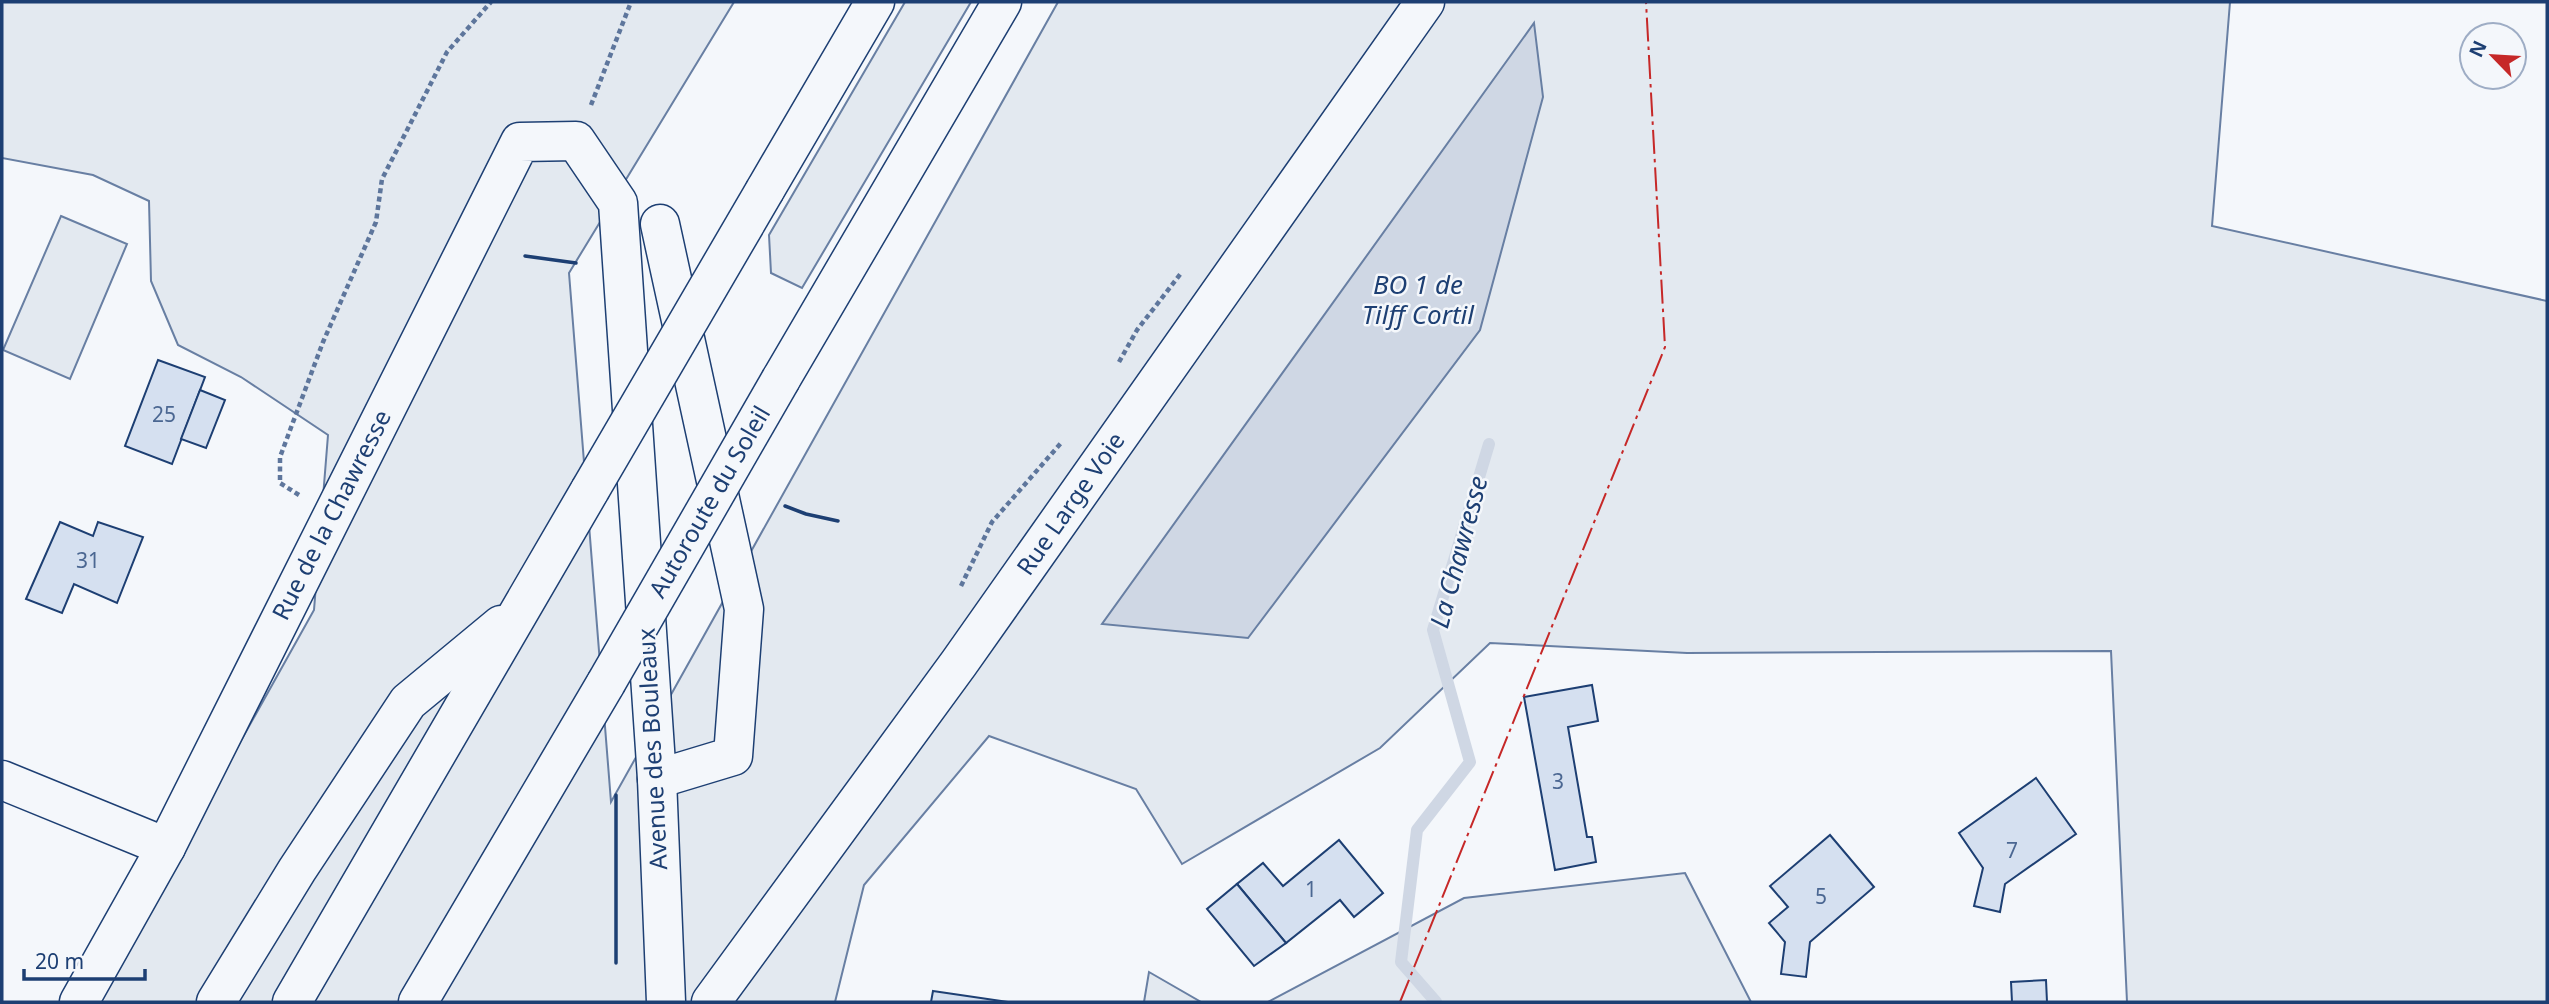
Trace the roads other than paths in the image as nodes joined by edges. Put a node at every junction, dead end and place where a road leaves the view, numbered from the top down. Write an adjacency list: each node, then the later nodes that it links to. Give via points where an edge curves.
1 (875, 2): 6 (main road, bridge)
2 (1002, 2): 13 (main road, Autoroute du Soleil, bridge)
3 (1425, 2): 15 (main road, Rue Large Voie, via 959,663)
4 (576, 141): 7 (main road, Avenue des Bouleaux, via 618,203); 9 (main road, Rue de la Chawresse, via 520,142)
5 (660, 224): 7 (main road, via 744,609 733,756)
6 (522, 608): 11 (main road, via 408,702 296,870); 12 (main road)
7 (657, 779): 14 (main road, Avenue des Bouleaux)
8 (2, 780): 9 (main road)
9 (166, 847): 10 (main road, Rue de la Chawresse)
10 (79, 1002)
11 (216, 1002)
12 (292, 1002)
13 (418, 1002)
14 (666, 1002)
15 (710, 1002)

